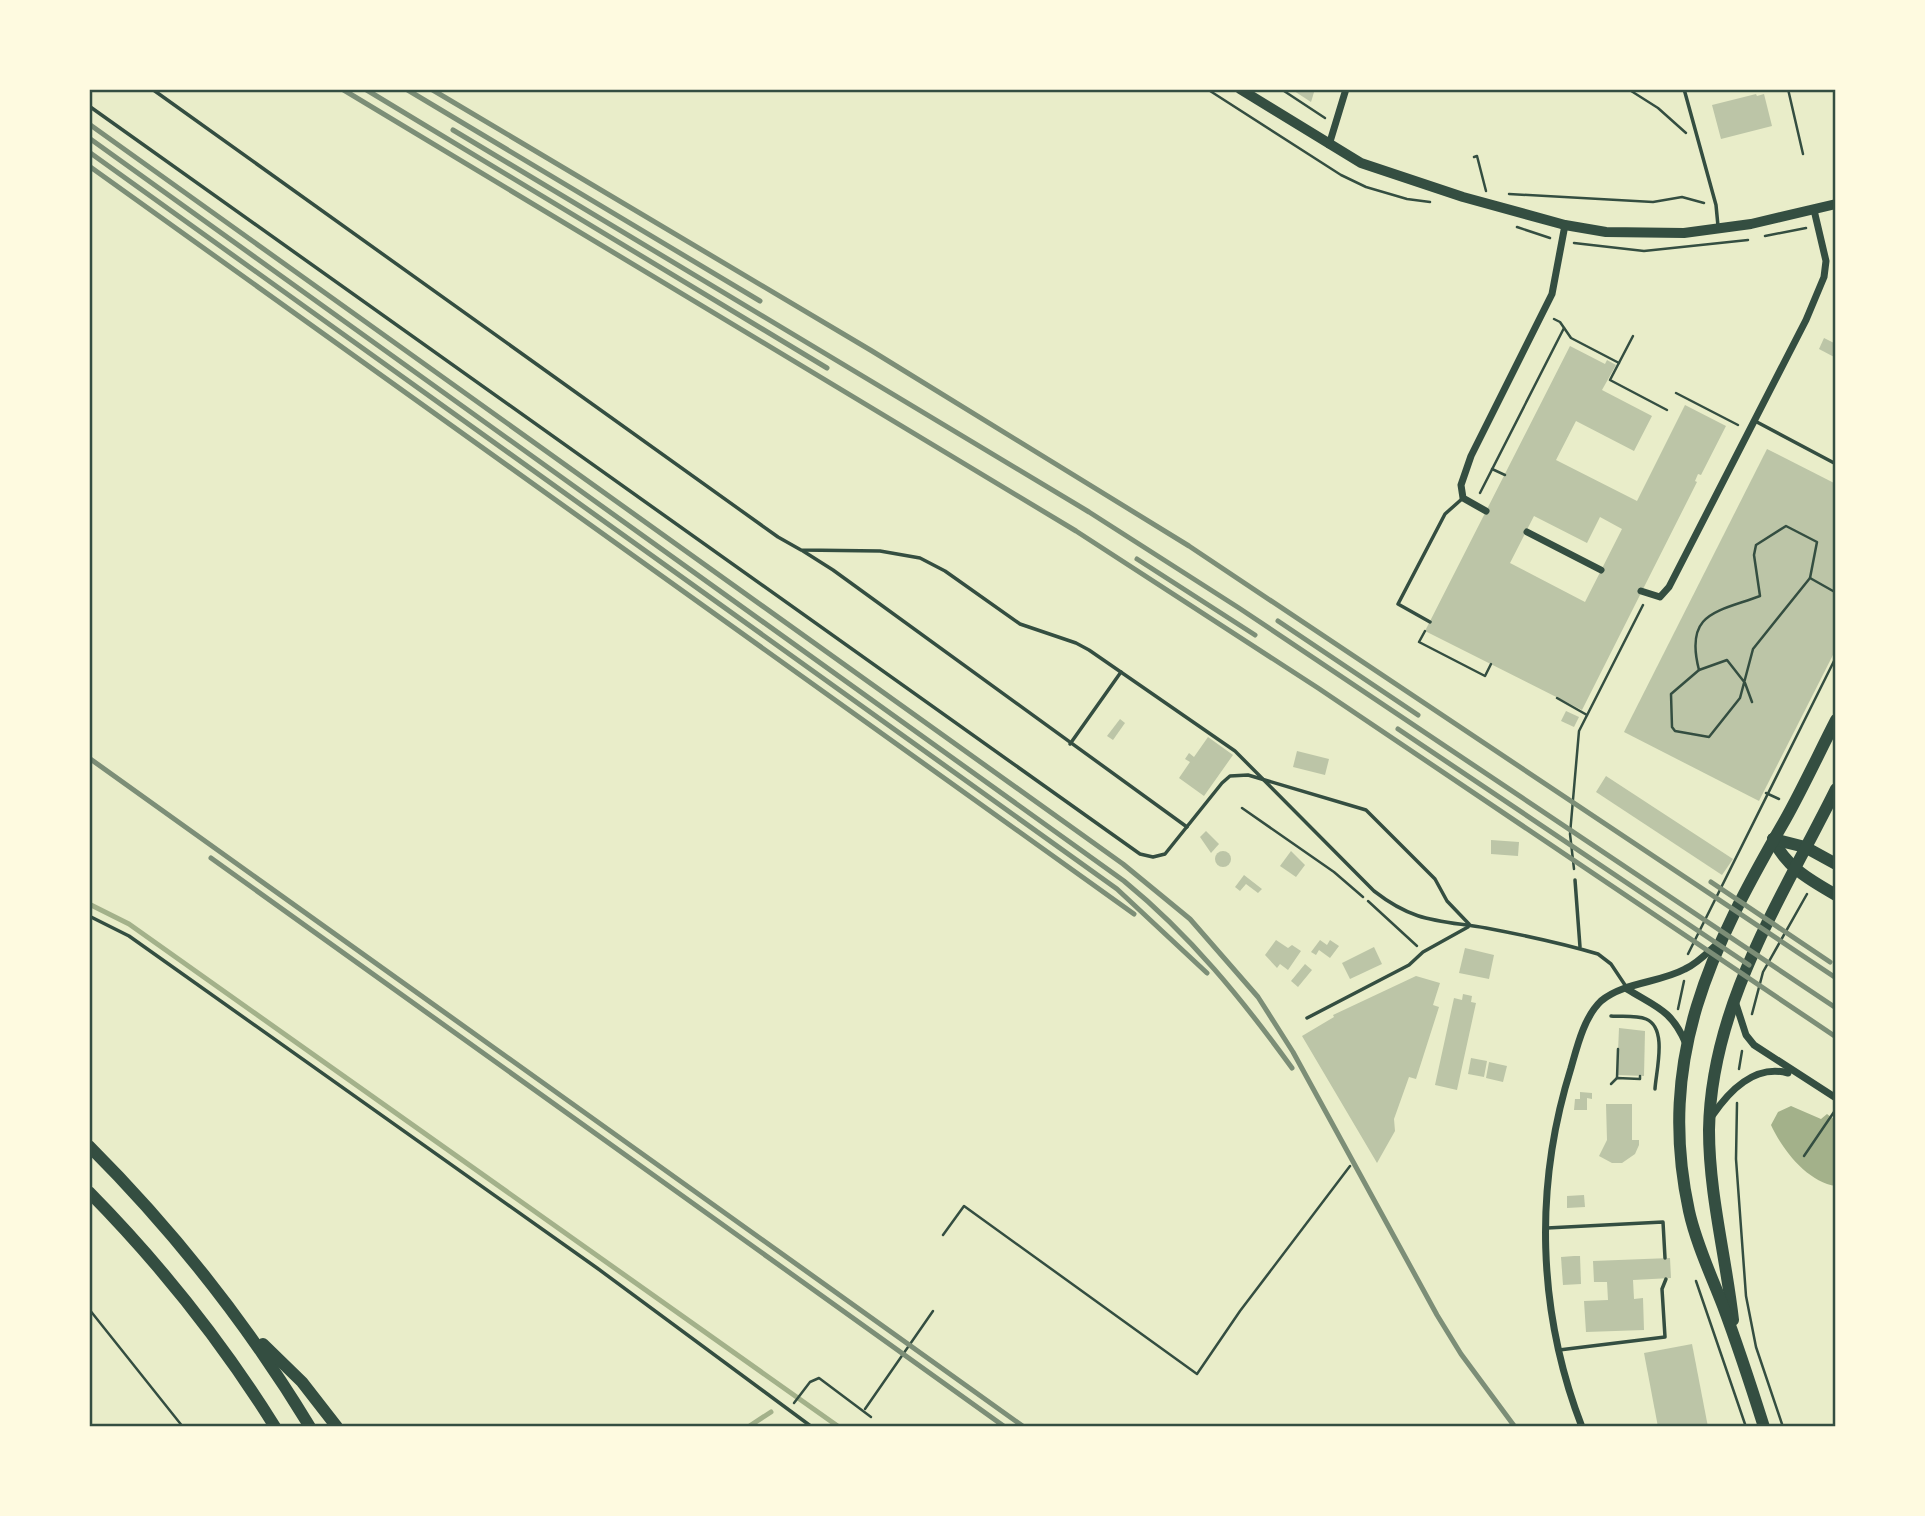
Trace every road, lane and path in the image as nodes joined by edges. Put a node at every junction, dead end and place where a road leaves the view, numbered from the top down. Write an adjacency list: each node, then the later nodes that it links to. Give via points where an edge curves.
1 (152, 89): 38 (lane)
2 (1240, 89): 11 (main road)
3 (1281, 89): 9 (path)
4 (1346, 89): 9 (street)
5 (1628, 89): 10 (path, via 1688,135)
6 (1684, 89): 10 (lane)
7 (1788, 89): 12 (path)
8 (89, 106): 60 (lane, via 1125,846 1140,855 1165,854)
9 (1336, 124): 11 (street)
10 (1697, 135): 21 (lane)
11 (1329, 145): 19 (main road, via 1394,175)
12 (1803, 154)
13 (1474, 157): 14 (path, via 1488,193)
14 (1473, 187)
15 (1498, 194): 16 (path, via 1653,202 1682,197)
16 (1695, 201)
17 (1836, 204): 18 (main road)
18 (1814, 210): 20 (street); 21 (main road)
19 (1564, 225): 21 (main road, via 1641,234); 23 (street, via 1552,294)
20 (1817, 226): 22 (path); 29 (street, via 1826,261 1824,277)
21 (1718, 229)
22 (1754, 239)
23 (1543, 313): 24 (path); 34 (street, via 1471,456 1461,485)
24 (1564, 328): 26 (path, via 1571,338); 32 (path)
25 (1633, 336): 26 (path)
26 (1619, 363): 28 (path, via 1610,380)
27 (1676, 393): 30 (path)
28 (1667, 410)
29 (1753, 420): 30 (street); 31 (lane)
30 (1748, 430): 42 (street, via 1669,587 1660,597)
31 (1836, 464)
32 (1492, 469): 33 (path); 35 (path)
33 (1504, 475)
34 (1463, 498): 35 (street); 43 (lane, via 1445,514 1398,604)
35 (1475, 505): 36 (street)
36 (1486, 511)
37 (1527, 532): 39 (street)
38 (801, 550): 47 (lane, via 880,551 920,558 945,570 1020,625 1076,643); 55 (lane)
39 (1601, 570)
40 (1810, 579): 41 (path); 46 (path, via 1817,542 1806,534 1786,526 1756,545 1760,596 1730,603 1699,625 1695,636); 48 (path, via 1753,649)
41 (1833, 591)
42 (1645, 593): 51 (path)
43 (1429, 621): 45 (path, via 1419,642 1485,676)
44 (1836, 657): 58 (path)
45 (1491, 664)
46 (1699, 670): 48 (path, via 1727,660); 48 (path, via 1671,694 1675,731 1709,737 1740,698)
47 (1122, 672): 55 (lane); 56 (lane, via 1235,751)
48 (1745, 683): 50 (path)
49 (1557, 698): 51 (path)
50 (1752, 702)
51 (1587, 715): 54 (path)
52 (1836, 720): 61 (main road)
53 (1576, 722): 54 (path)
54 (1582, 724): 65 (path, via 1570,834)
55 (1070, 744): 60 (lane)
56 (1264, 781): 60 (lane, via 1248,775 1230,776); 69 (lane, via 1396,909 1443,924); 69 (lane, via 1366,810 1435,879 1447,901)
57 (1836, 789): 62 (main road)
58 (1766, 793)
59 (1242, 808): 72 (path, via 1334,872)
60 (1187, 827)
61 (1773, 839): 62 (main road); 64 (main road); 70 (main road)
62 (1805, 847): 63 (main road); 64 (main road)
63 (1836, 864)
64 (1795, 869): 66 (main road); 74 (main road)
65 (1575, 880): 71 (lane)
66 (1836, 895)
67 (89, 916): 109 (lane, via 129,936)
68 (1791, 918): 77 (path, via 1763,972)
69 (1470, 926): 71 (lane); 72 (lane)
70 (1719, 943): 73 (street, via 1686,969); 78 (main road, via 1699,993)
71 (1580, 948): 73 (lane, via 1603,958)
72 (1423, 952): 76 (lane, via 1409,965)
73 (1627, 989): 78 (street, via 1665,1010); 93 (street, via 1602,1000 1577,1046 1553,1135)
74 (1734, 998): 77 (street); 88 (main road, via 1716,1062)
75 (1611, 1016): 85 (lane, via 1644,1018 1654,1026 1659,1043)
76 (1307, 1018)
77 (1746, 1035): 82 (street, via 1763,1053); 84 (path)
78 (1686, 1046): 100 (main road, via 1679,1141 1690,1213)
79 (1618, 1049): 81 (path)
80 (1640, 1076): 81 (path)
81 (1617, 1078): 83 (path)
82 (1804, 1079): 84 (street, via 1770,1072); 86 (street)
83 (1611, 1084)
84 (1737, 1086): 88 (street); 112 (path, via 1736,1158 1746,1296 1756,1347)
85 (1655, 1089)
86 (1836, 1098)
87 (1836, 1109): 90 (path)
88 (1710, 1119): 100 (main road, via 1713,1195)
89 (89, 1146): 99 (main road)
90 (1804, 1156)
91 (1350, 1166): 94 (path, via 1197,1374 964,1206)
92 (89, 1192): 106 (main road, via 176,1289)
93 (1544, 1228): 95 (lane, via 1663,1222); 101 (street, via 1550,1308)
94 (943, 1235)
95 (1665, 1258)
96 (1666, 1279): 101 (lane, via 1662,1289 1665,1337)
97 (89, 1309): 105 (path)
98 (933, 1311): 103 (path)
99 (241, 1323): 107 (main road); 108 (main road, via 302,1382)
100 (1735, 1338): 111 (main road)
101 (1559, 1350): 110 (street)
102 (793, 1404): 103 (path, via 819,1378)
103 (865, 1409): 104 (path)
104 (871, 1417)
105 (183, 1427)
106 (275, 1427)
107 (310, 1427)
108 (337, 1427)
109 (812, 1427)
110 (1582, 1427)
111 (1764, 1427)
112 (1783, 1427)

